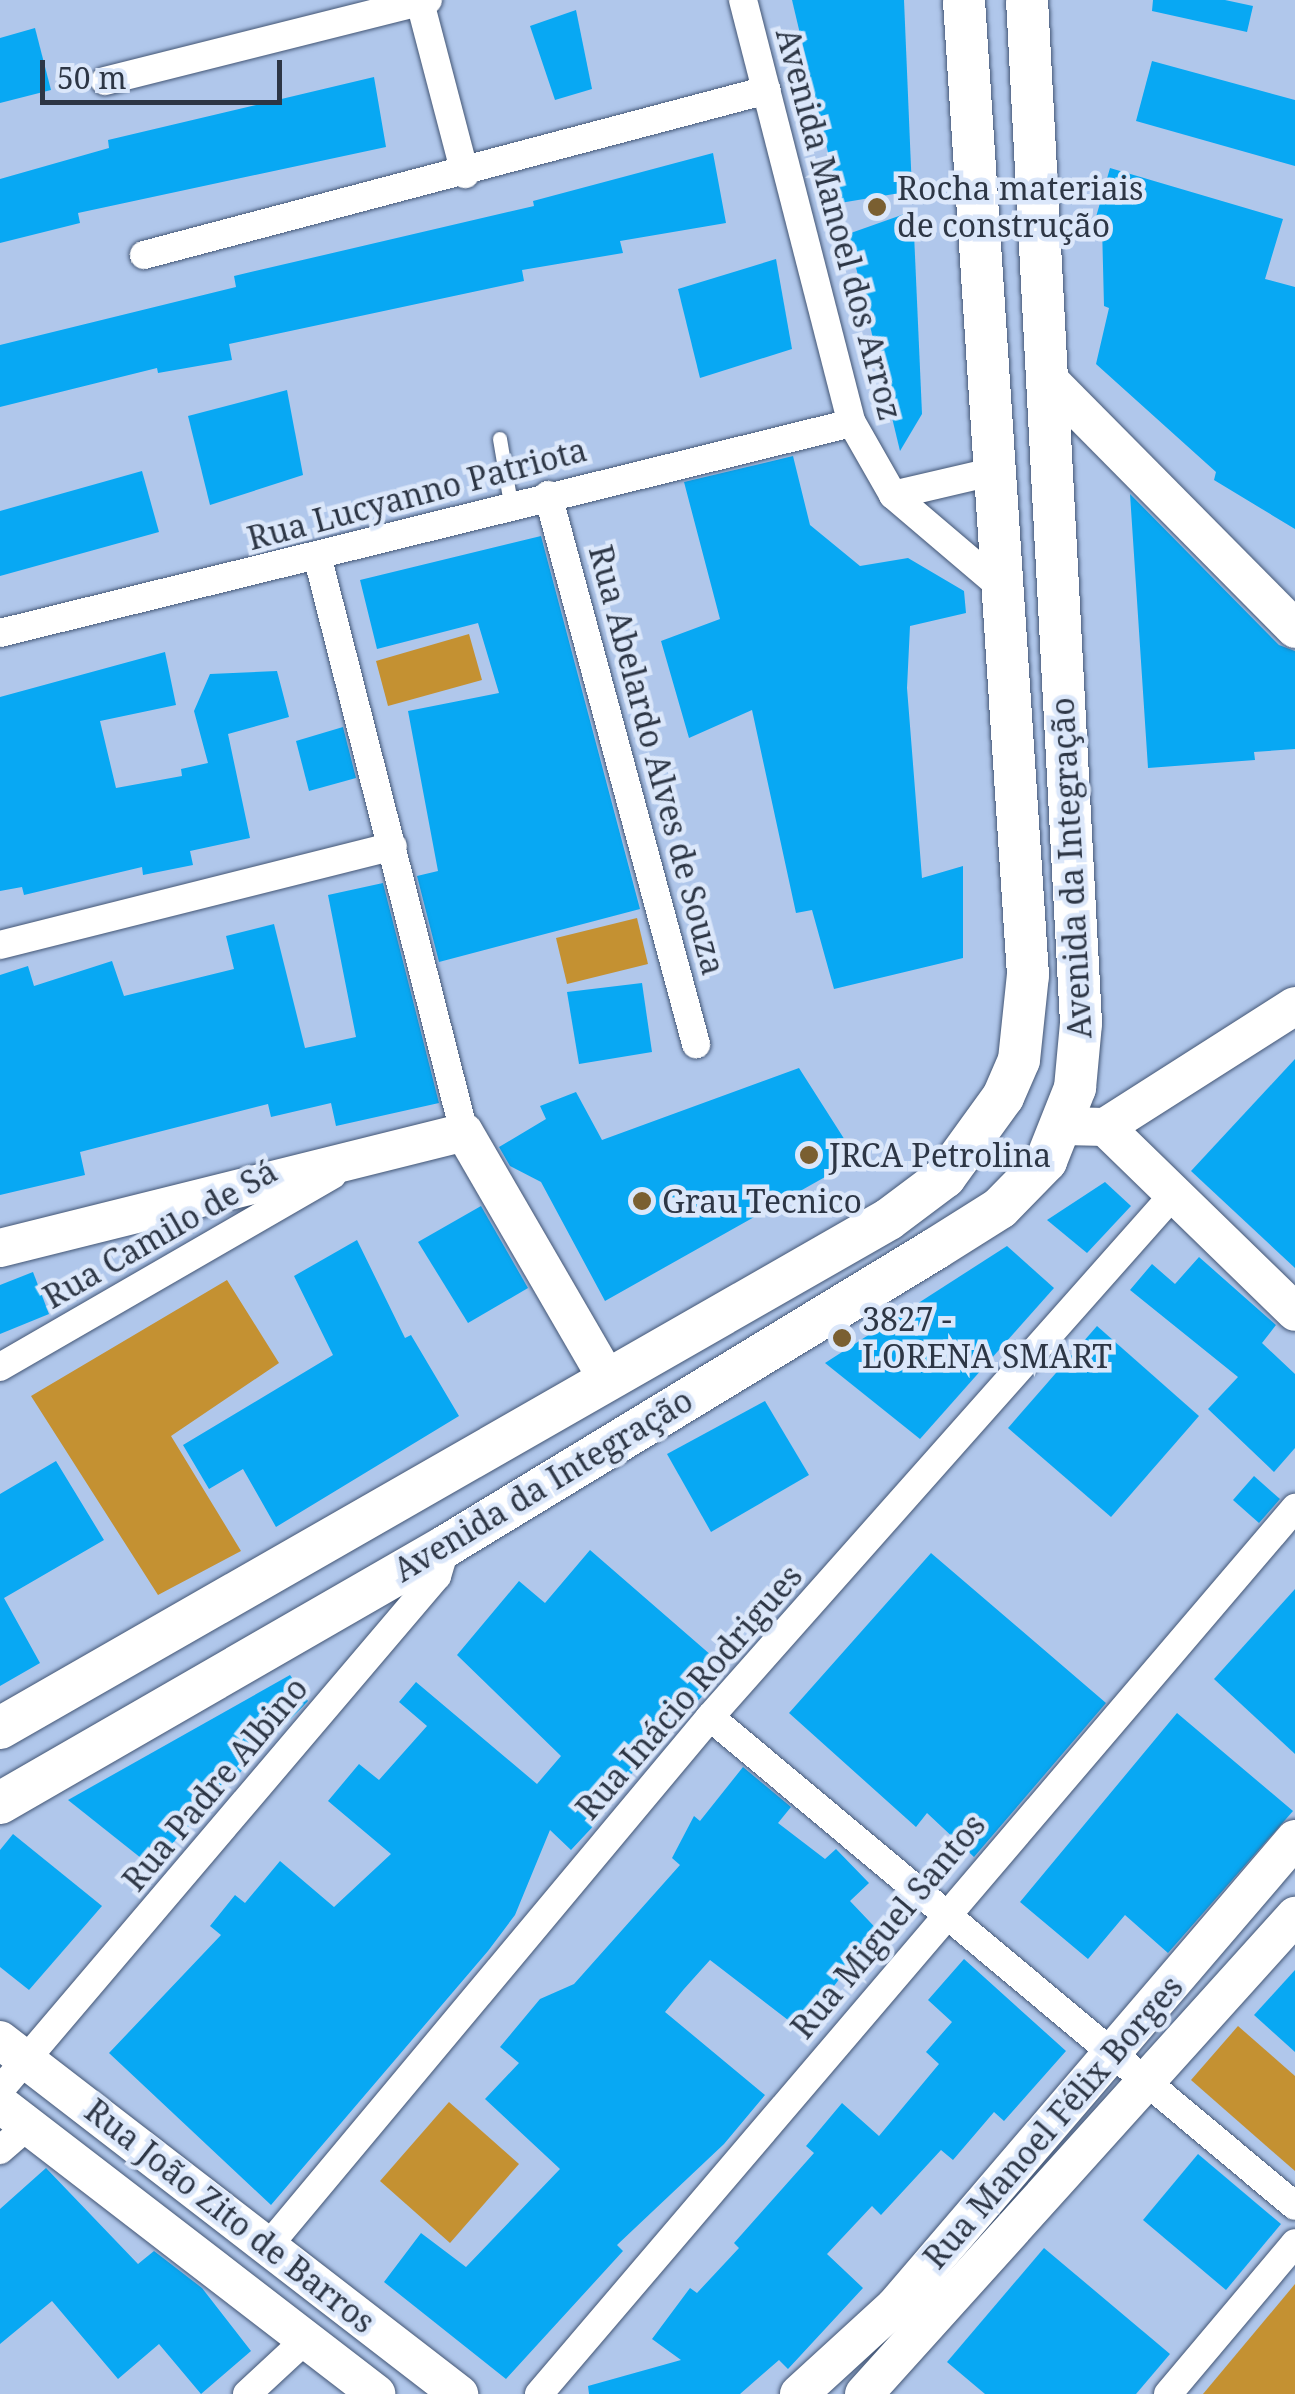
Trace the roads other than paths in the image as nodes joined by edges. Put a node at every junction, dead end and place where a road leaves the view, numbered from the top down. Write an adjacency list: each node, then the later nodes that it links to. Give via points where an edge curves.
1 (743, 0): 7 (street, Avenida Manoel dos Arroz)
2 (964, 0): 5 (main road, Avenida da Integração)
3 (424, 1): 6 (street); 10 (street)
4 (1029, 20): 5 (main road, via 1006,52); 8 (main road, Avenida da Integração)
5 (965, 45): 9 (main road, Avenida da Integração)
6 (106, 80)
7 (767, 90): 10 (street); 13 (street, Avenida Manoel dos Arroz)
8 (1035, 136): 9 (main road, via 997,124); 12 (main road, Avenida da Integração)
9 (973, 142): 15 (main road, Avenida da Integração)
10 (464, 174): 11 (street)
11 (144, 255)
12 (1046, 378): 21 (street); 27 (main road, Avenida da Integração)
13 (852, 423): 16 (street, Avenida Manoel dos Arroz); 17 (street, Rua Lucyanno Patriota)
14 (500, 440): 18 (lane)
15 (996, 470): 16 (street); 20 (main road, Avenida da Integração)
16 (893, 494): 20 (street, Avenida Manoel dos Arroz)
17 (548, 495): 18 (street, Rua Lucyanno Patriota); 26 (street, Rua Abelardo Alves de Souza)
18 (511, 504): 19 (street, Rua Lucyanno Patriota)
19 (318, 559): 22 (street, Rua Lucyanno Patriota); 23 (street)
20 (1002, 587): 34 (main road, Avenida da Integração, via 1028,974 1019,1060 1004,1097 979,1139 923,1195)
21 (1295, 629)
22 (0, 634)
23 (393, 846): 24 (street); 28 (street)
24 (0, 945)
25 (1295, 1006): 27 (street)
26 (696, 1044)
27 (1085, 1127): 30 (street); 37 (main road, Avenida da Integração, via 1000,1208)
28 (464, 1132): 29 (street); 34 (street)
29 (356, 1160): 31 (street); 33 (street, Rua Camilo de Sá)
30 (1172, 1195): 32 (street); 41 (street, Rua Inácio Rodrigues)
31 (0, 1248)
32 (1295, 1312)
33 (0, 1367)
34 (608, 1380): 36 (main road, Avenida da Integração)
35 (1295, 1508): 45 (street, Rua Miguel Santos)
36 (343, 1527): 38 (main road, Avenida da Integração); 39 (main road, via 336,1554)
37 (446, 1546): 39 (main road, Avenida da Integração); 47 (street, Rua Padre Albino, via 437,1576)
38 (255, 1577): 40 (main road, via 282,1596); 42 (main road, Avenida da Integração)
39 (370, 1588): 40 (main road, Avenida da Integração)
40 (289, 1635): 43 (main road, Avenida da Integração)
41 (710, 1716): 45 (street); 55 (street, Rua Inácio Rodrigues)
42 (0, 1728)
43 (0, 1803)
44 (1295, 1839): 48 (street, Rua Manoel Félix Borges)
45 (942, 1915): 48 (street); 60 (street, Rua Miguel Santos)
46 (1295, 1916): 49 (street, Rua Manoel Félix Borges)
47 (13, 2050): 50 (street, Rua Padre Albino); 55 (street, Rua João Zito de Barros)
48 (1111, 2054): 49 (street); 61 (street, Rua Manoel Félix Borges, via 895,2306)
49 (1148, 2083): 53 (street); 62 (street, Rua Manoel Félix Borges)
50 (0, 2090)
51 (14, 2114): 52 (street); 56 (street, Rua João Zito de Barros)
52 (0, 2150)
53 (1295, 2206)
54 (1295, 2244): 63 (street)
55 (269, 2245): 59 (street, Rua João Zito de Barros)
56 (304, 2341): 57 (street); 58 (street, Rua João Zito de Barros)
57 (247, 2394)
58 (376, 2394)
59 (458, 2394)
60 (539, 2394)
61 (799, 2394)
62 (864, 2394)
63 (1168, 2394)

